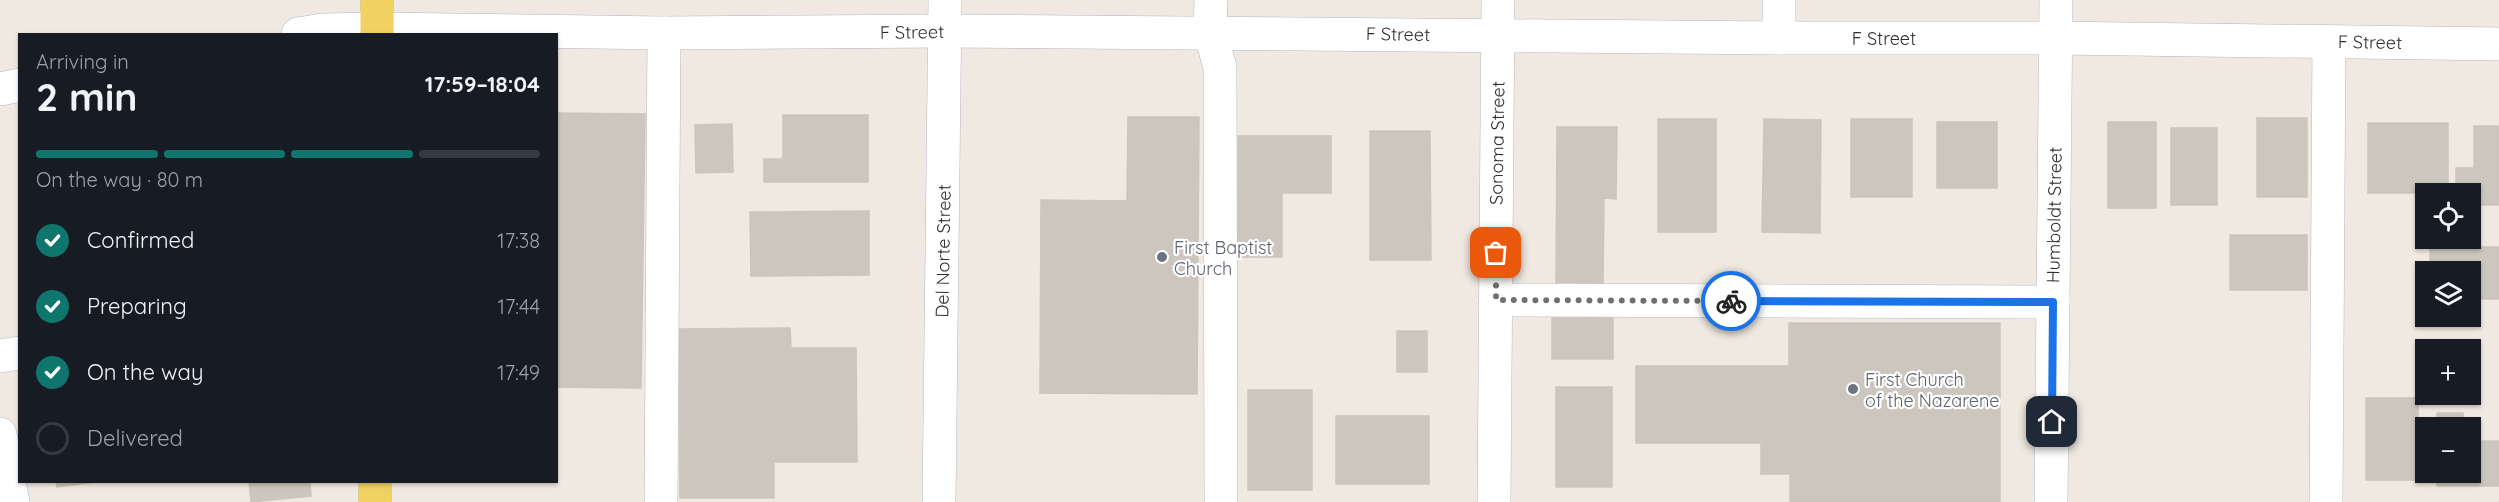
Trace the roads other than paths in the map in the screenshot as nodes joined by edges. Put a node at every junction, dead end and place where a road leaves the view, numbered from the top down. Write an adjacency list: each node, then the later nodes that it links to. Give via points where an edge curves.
1 (1211, 0): 7 (street)
2 (1498, 0): 10 (street, Sonoma Street)
3 (1779, 0): 11 (street)
4 (2056, 0): 12 (street, Humboldt Street)
5 (945, 15): 7 (street, F Street); 9 (street, F Street); 26 (street, Del Norte Street)
6 (377, 21): 8 (street, F Street); 9 (street, F Street)
7 (1210, 32): 10 (street, F Street); 27 (street, via 1220,67)
8 (304, 33)
9 (664, 33): 25 (street)
10 (1498, 35): 11 (street, F Street); 17 (street, Sonoma Street)
11 (1779, 38): 12 (street, F Street)
12 (2056, 38): 13 (street, F Street); 18 (street, Humboldt Street)
13 (2329, 42): 14 (street, F Street); 30 (street)
14 (2499, 44)
15 (18, 85): 16 (street)
16 (0, 89)
17 (1496, 300): 18 (street); 28 (street, Sonoma Street)
18 (2053, 302): 29 (street, Humboldt Street)
19 (18, 353): 20 (street)
20 (0, 356)
21 (0, 434): 23 (street)
22 (375, 483): 24 (main road)
23 (13, 502)
24 (375, 502)
25 (661, 502)
26 (939, 502)
27 (1221, 502)
28 (1494, 502)
29 (2051, 502)
30 (2326, 502)

